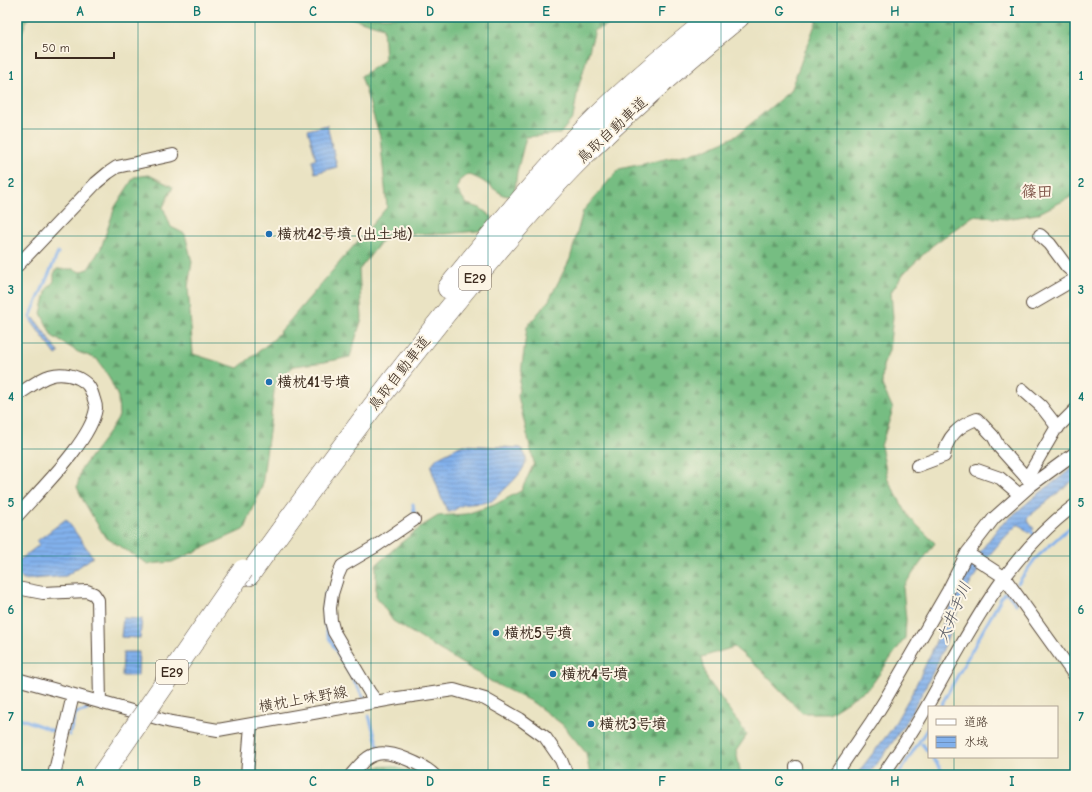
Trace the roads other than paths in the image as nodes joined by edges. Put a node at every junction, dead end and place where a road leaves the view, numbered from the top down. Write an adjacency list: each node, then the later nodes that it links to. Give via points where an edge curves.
1 (712, 17): 22 (highway, 鳥取自動車道 / E29, via 623,93 566,148 503,218 441,298)
2 (739, 17): 22 (highway, 鳥取自動車道 / E29, via 679,68 577,162 518,226 406,364)
3 (172, 155): 5 (street, via 117,167 108,173)
4 (1040, 235): 6 (street)
5 (17, 266)
6 (1071, 270)
7 (1075, 279): 8 (street)
8 (1032, 304)
9 (1024, 390): 12 (street, via 1041,406)
10 (17, 395): 19 (street, via 49,375 68,374 90,387 96,407 91,425 78,446)
11 (1075, 410): 12 (street)
12 (1058, 428): 16 (street)
13 (1075, 453): 16 (street)
14 (917, 466): 16 (street, via 944,456 955,432 963,424 977,419)
15 (977, 470): 17 (street, via 1000,478)
16 (1030, 481): 17 (street)
17 (1020, 495): 21 (street, via 994,518)
18 (1075, 505): 23 (street, via 1026,549)
19 (17, 516)
20 (414, 520): 29 (street, via 342,566 332,594 330,608 334,632)
21 (967, 553): 23 (street); 38 (street, via 885,700)
22 (246, 572): 32 (highway, 鳥取自動車道 / E29, bridge); 33 (highway, 鳥取自動車道 / E29)
23 (1004, 577): 25 (street); 39 (street, via 975,620)
24 (17, 588): 28 (street, via 43,593 87,591 94,594 98,600)
25 (1075, 676)
26 (17, 679): 27 (street, 横枕上味野線)
27 (73, 695): 28 (street, 横枕上味野線); 31 (street)
28 (100, 702): 30 (street, 横枕上味野線, via 170,722 218,730)
29 (377, 702): 30 (street, 横枕上味野線); 37 (street, 横枕上味野線, via 454,690 485,699 545,737 561,760)
30 (251, 725): 34 (street)
31 (54, 775)
32 (102, 775)
33 (112, 775)
34 (247, 775)
35 (351, 775): 36 (street, via 368,758 383,753 424,767)
36 (434, 775)
37 (567, 775)
38 (835, 775)
39 (884, 775)

